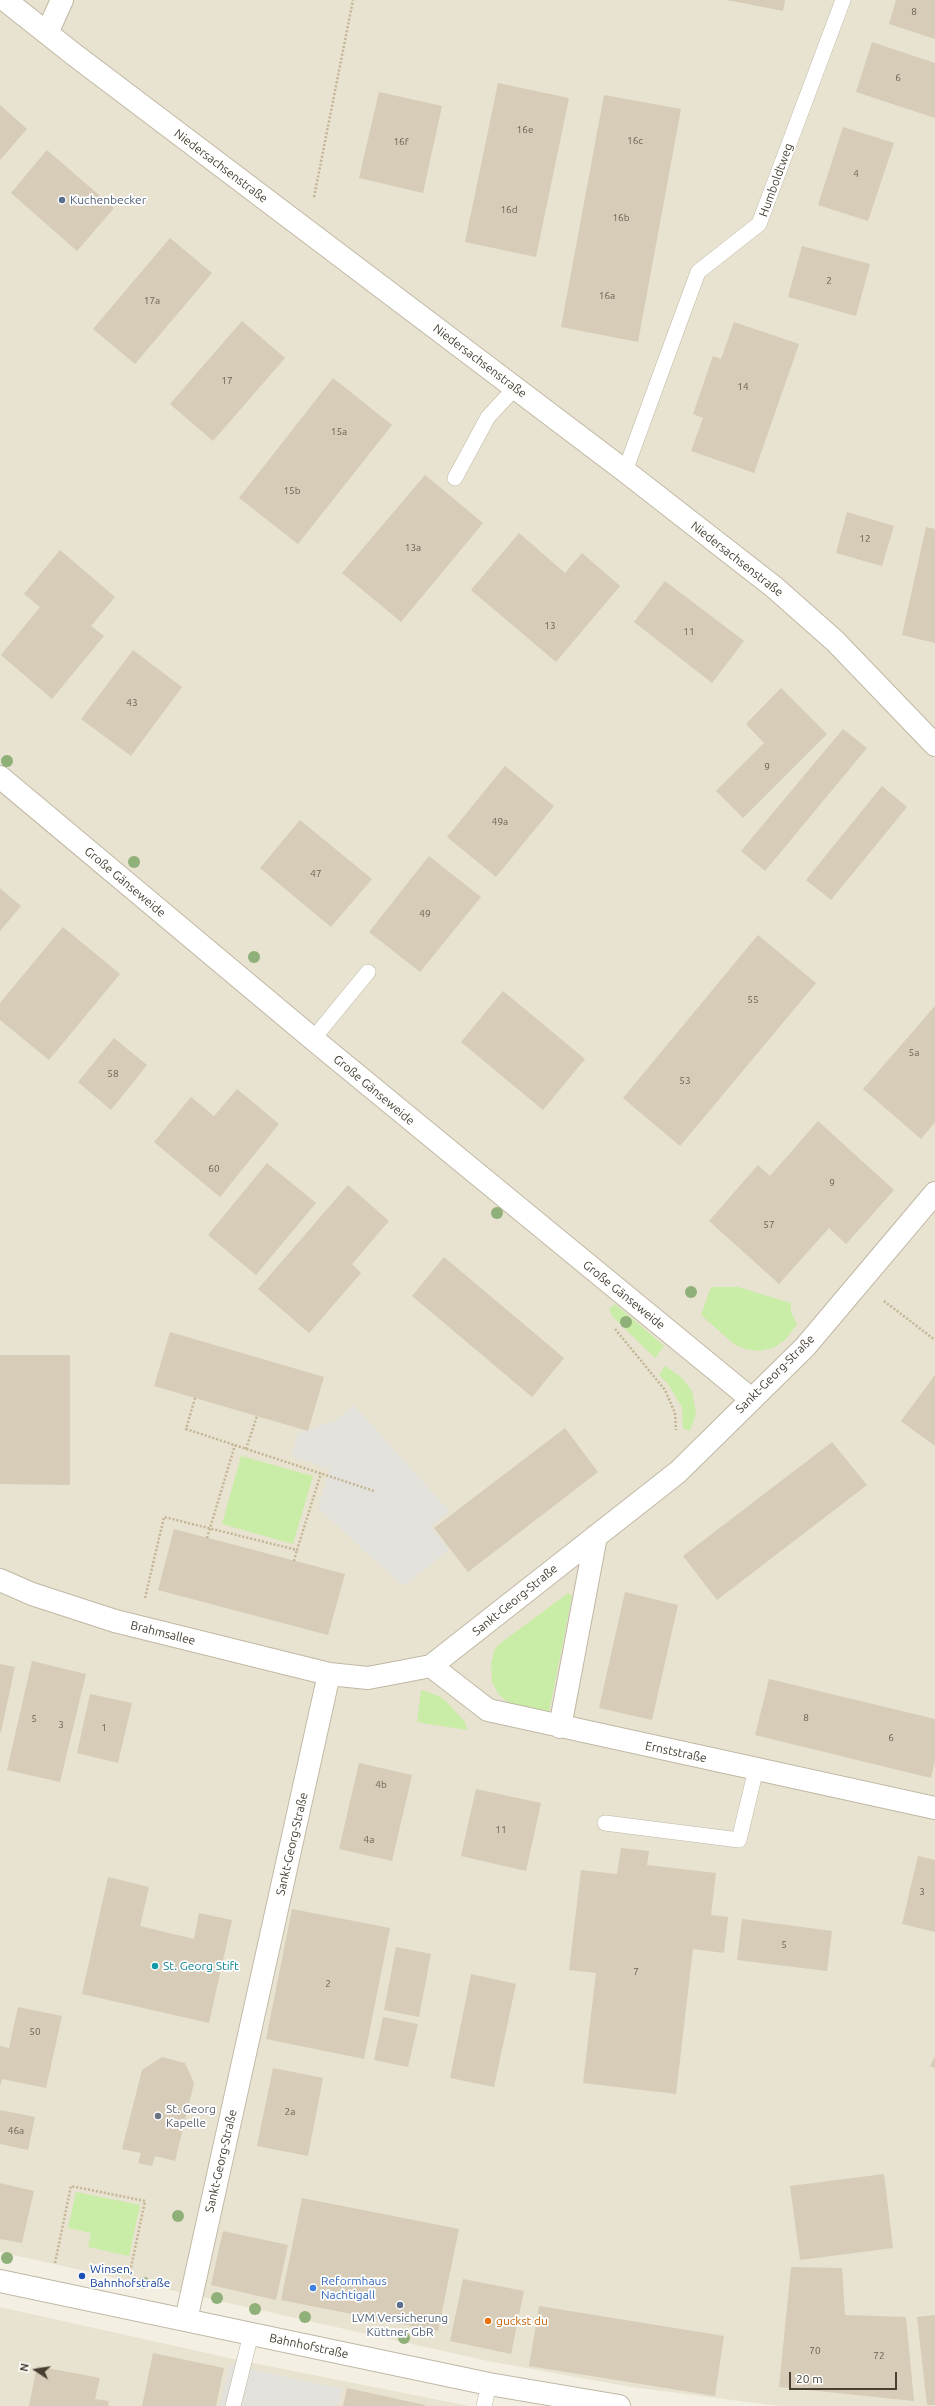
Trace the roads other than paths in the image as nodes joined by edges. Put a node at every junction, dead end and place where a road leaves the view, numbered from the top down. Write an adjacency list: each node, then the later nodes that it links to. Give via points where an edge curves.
1 (5, 0): 4 (street, Niedersachsenstraße)
2 (62, 0): 4 (street)
3 (843, 0): 6 (lane, Humboldtweg, via 759,224 698,272)
4 (46, 33): 5 (street, Niedersachsenstraße)
5 (515, 388): 6 (street, Niedersachsenstraße); 7 (lane, via 488,417)
6 (626, 471): 8 (street, Niedersachsenstraße, via 774,587 835,641)
7 (455, 478)
8 (935, 745)
9 (0, 777): 11 (street, Große Gänseweide)
10 (368, 972): 11 (lane)
11 (313, 1039): 13 (street, Große Gänseweide)
12 (935, 1193): 13 (street, Sankt-Georg-Straße, via 805,1347)
13 (750, 1398): 14 (street, Sankt-Georg-Straße, via 678,1472)
14 (596, 1536): 16 (street, Sankt-Georg-Straße); 18 (street)
15 (0, 1580): 17 (street, Brahmsallee, via 32,1594 139,1627)
16 (431, 1666): 17 (street, Sankt-Georg-Straße, via 368,1678); 18 (street, Ernststraße, via 488,1710)
17 (329, 1674): 23 (street, Sankt-Georg-Straße)
18 (560, 1727): 19 (street, Ernststraße)
19 (756, 1769): 20 (street, Ernststraße); 21 (lane, via 739,1840)
20 (935, 1808)
21 (605, 1823)
22 (0, 2281): 23 (street, Bahnhofstraße)
23 (186, 2320): 24 (street, Bahnhofstraße)
24 (251, 2334): 25 (street, Bahnhofstraße); 26 (lane)
25 (489, 2384): 27 (lane); 28 (street, Bahnhofstraße)
26 (233, 2406)
27 (484, 2406)
28 (619, 2406)

